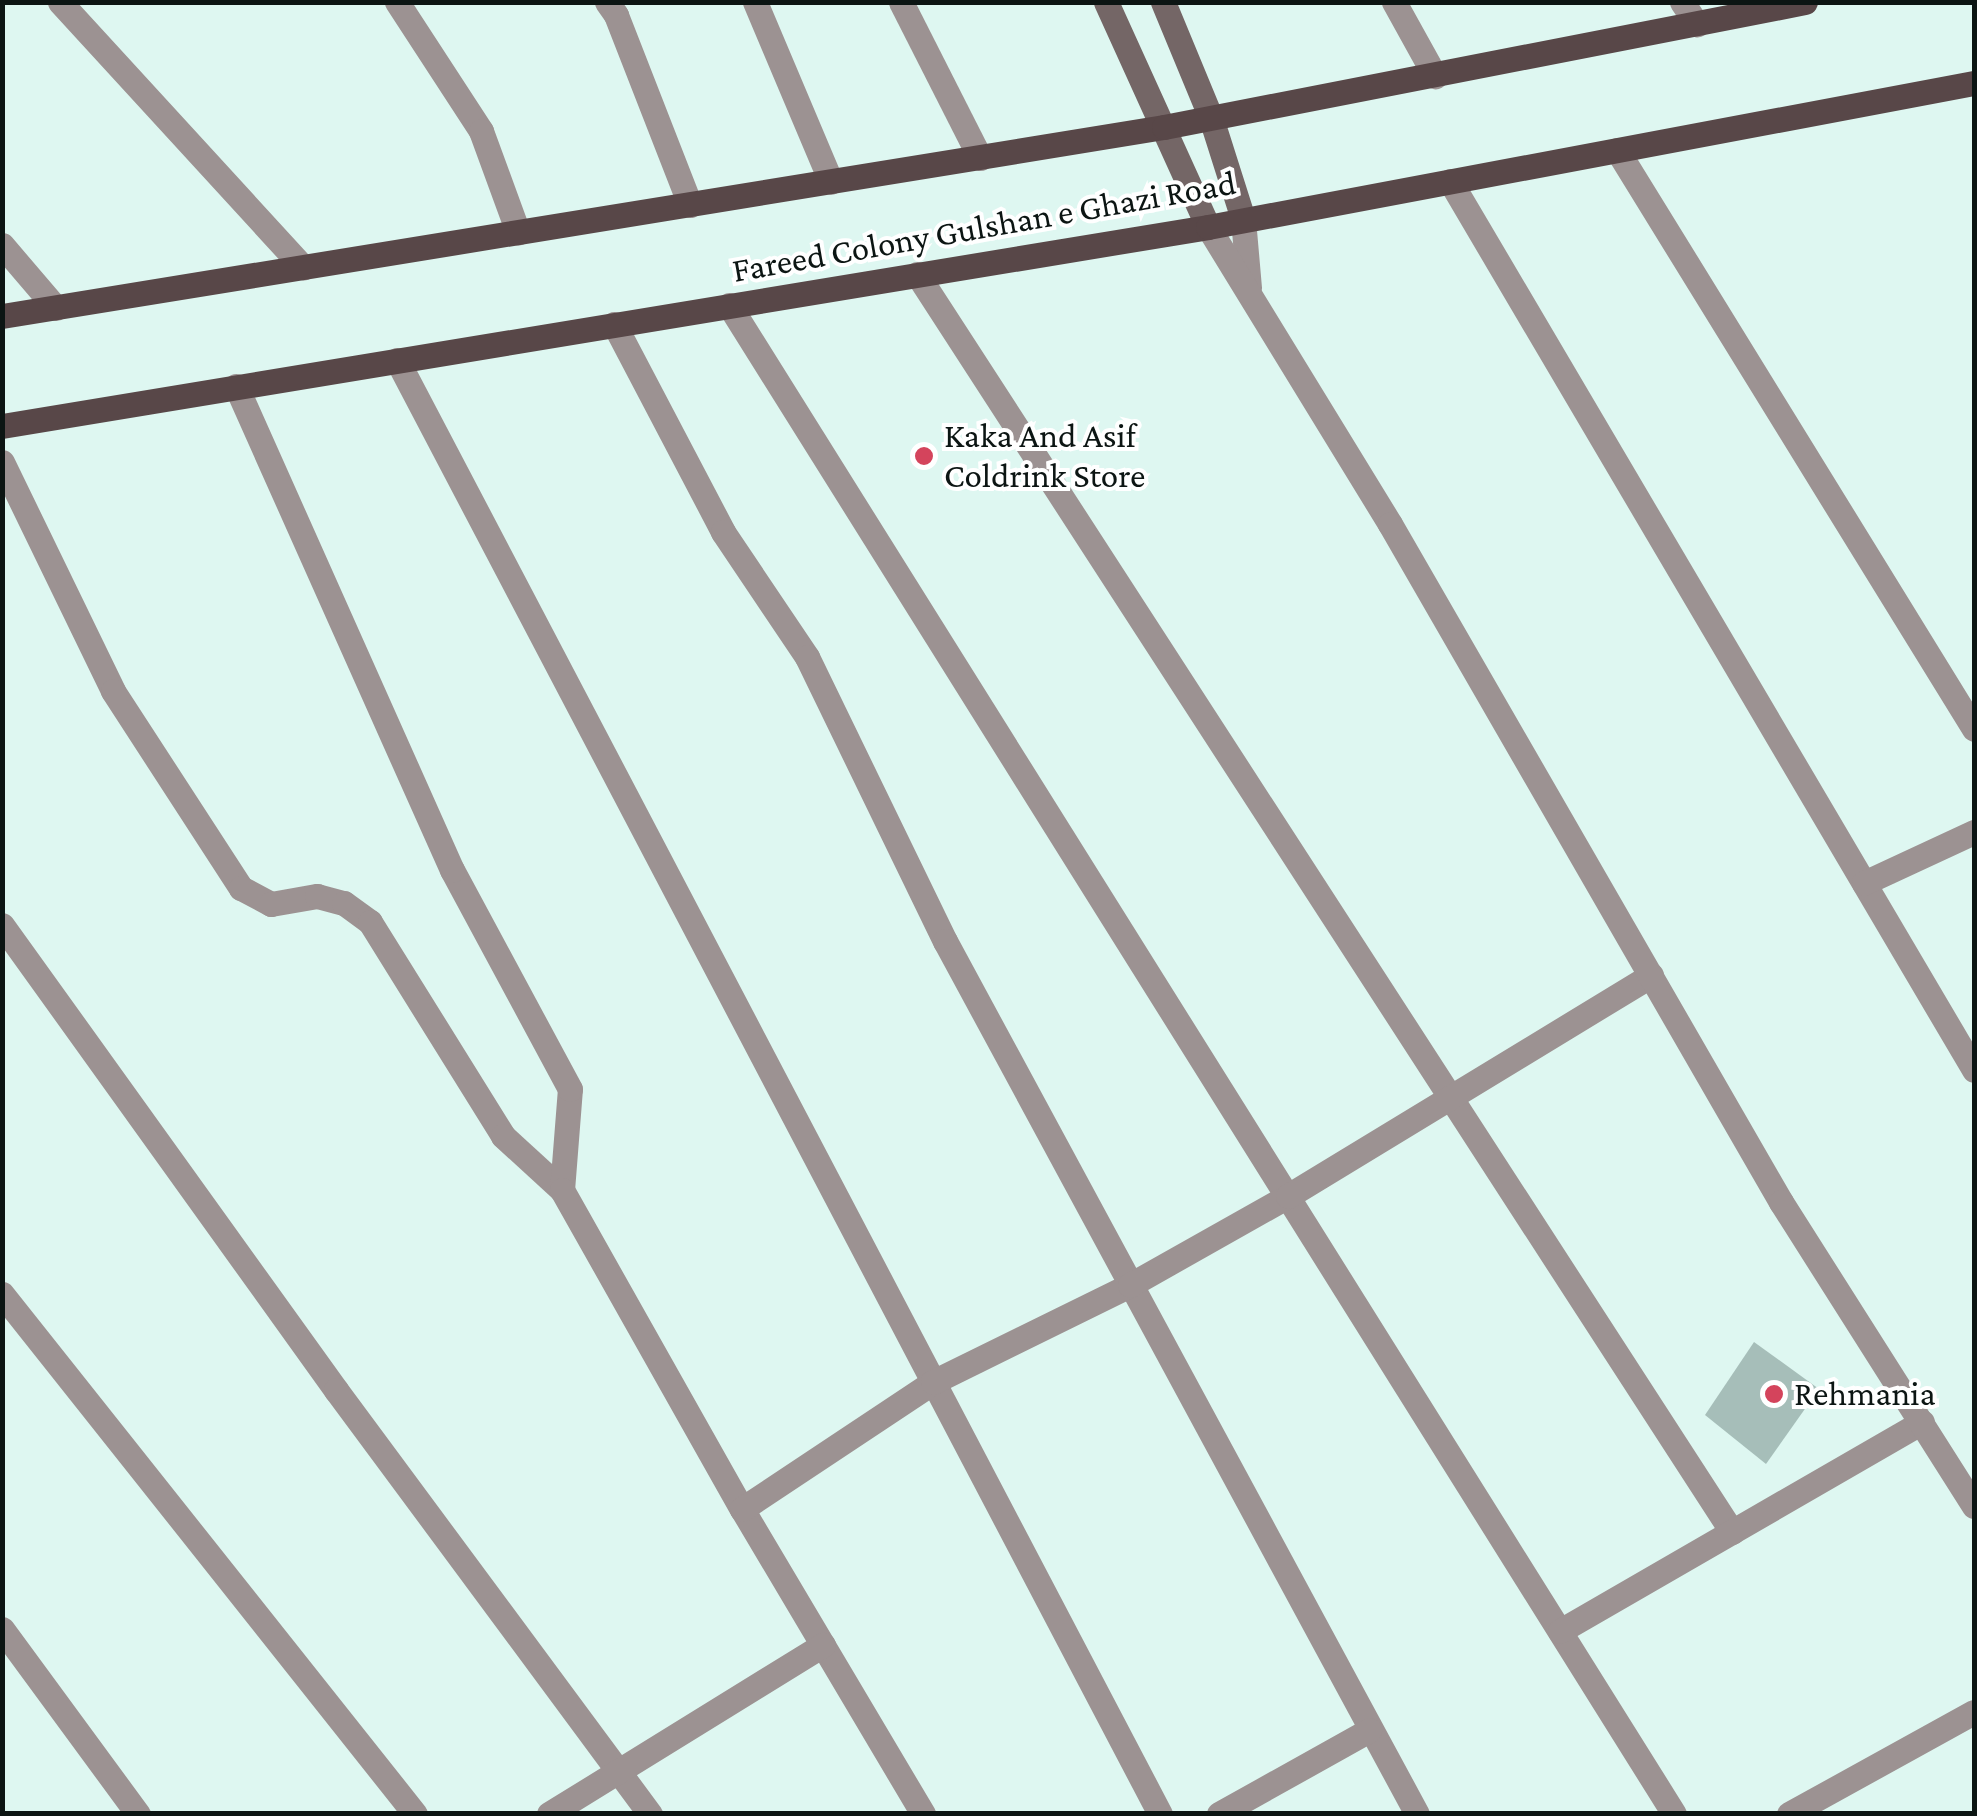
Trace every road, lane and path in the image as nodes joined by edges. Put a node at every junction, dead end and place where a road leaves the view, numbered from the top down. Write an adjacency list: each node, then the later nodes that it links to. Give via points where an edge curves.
1 (60, 2): 24 (street)
2 (398, 2): 22 (street, via 481,131)
3 (607, 2): 19 (street)
4 (755, 2): 18 (street)
5 (901, 2): 16 (street)
6 (1106, 2): 14 (main road)
7 (1163, 2): 13 (main road)
8 (1394, 2): 11 (street)
9 (1806, 2): 10 (main road, Fareed Colony Gulshan e Ghazi Road)
10 (1690, 13): 11 (main road, Fareed Colony Gulshan e Ghazi Road)
11 (1435, 76): 13 (main road, Fareed Colony Gulshan e Ghazi Road)
12 (1974, 84): 15 (main road, Fareed Colony Gulshan e Ghazi Road)
13 (1210, 118): 14 (main road, Fareed Colony Gulshan e Ghazi Road); 20 (main road)
14 (1164, 126): 16 (main road, Fareed Colony Gulshan e Ghazi Road); 21 (main road)
15 (1617, 150): 17 (main road, Fareed Colony Gulshan e Ghazi Road); 35 (street)
16 (980, 158): 18 (main road, Fareed Colony Gulshan e Ghazi Road)
17 (1450, 181): 20 (main road, Fareed Colony Gulshan e Ghazi Road); 37 (street)
18 (831, 182): 19 (main road, Fareed Colony Gulshan e Ghazi Road)
19 (690, 205): 22 (main road, Fareed Colony Gulshan e Ghazi Road)
20 (1242, 219): 21 (main road, Fareed Colony Gulshan e Ghazi Road); 26 (street)
21 (1208, 227): 25 (main road, Fareed Colony Gulshan e Ghazi Road); 26 (street)
22 (518, 232): 24 (main road, Fareed Colony Gulshan e Ghazi Road)
23 (2, 245): 28 (street)
24 (303, 268): 28 (main road, Fareed Colony Gulshan e Ghazi Road)
25 (917, 274): 27 (main road, Fareed Colony Gulshan e Ghazi Road); 41 (street)
26 (1250, 294): 39 (street)
27 (729, 305): 30 (main road, Fareed Colony Gulshan e Ghazi Road); 43 (street)
28 (56, 308): 29 (main road, Fareed Colony Gulshan e Ghazi Road)
29 (2, 316)
30 (614, 324): 31 (main road, Fareed Colony Gulshan e Ghazi Road); 44 (street, via 723,532 806,657 945,942)
31 (398, 360): 32 (main road, Fareed Colony Gulshan e Ghazi Road); 46 (street)
32 (236, 386): 33 (main road, Fareed Colony Gulshan e Ghazi Road); 42 (street, via 452,870 570,1088)
33 (2, 426)
34 (2, 462): 42 (street, via 113,692 241,888 271,904 316,896 344,903 370,922 503,1136)
35 (1974, 729)
36 (1974, 832): 37 (street)
37 (1864, 883): 40 (street)
38 (2, 926): 56 (street)
39 (1650, 975): 41 (street); 47 (street, via 1782,1202)
40 (1974, 1070)
41 (1454, 1096): 43 (street); 50 (street)
42 (562, 1190): 49 (street)
43 (1288, 1196): 44 (street); 52 (street)
44 (1130, 1285): 46 (street); 55 (street)
45 (2, 1294): 58 (street)
46 (934, 1382): 49 (street); 62 (street)
47 (1922, 1422): 48 (street); 50 (street)
48 (1974, 1506)
49 (742, 1509): 53 (street)
50 (1732, 1532): 52 (street)
51 (2, 1628): 57 (street)
52 (1560, 1632): 65 (street)
53 (822, 1645): 56 (street); 61 (street)
54 (1974, 1712): 66 (street)
55 (1369, 1730): 63 (street); 64 (street)
56 (616, 1770): 59 (street); 60 (street)
57 (138, 1814)
58 (415, 1814)
59 (549, 1814)
60 (650, 1814)
61 (922, 1814)
62 (1160, 1814)
63 (1219, 1814)
64 (1417, 1814)
65 (1674, 1814)
66 (1789, 1814)

